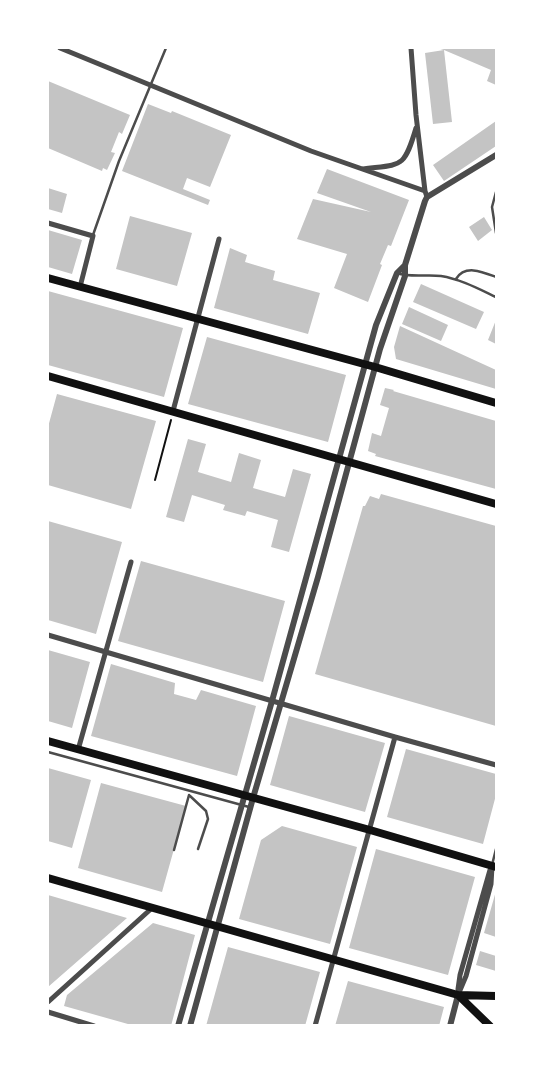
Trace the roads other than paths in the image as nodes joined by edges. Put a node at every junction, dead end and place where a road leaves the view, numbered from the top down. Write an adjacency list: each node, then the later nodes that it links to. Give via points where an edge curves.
1 (60, 48): 4 (street)
2 (166, 48): 4 (lane)
3 (411, 48): 5 (street)
4 (150, 85): 7 (street); 12 (lane)
5 (417, 124): 7 (street, via 401,162); 9 (street)
6 (496, 155): 9 (street)
7 (360, 169): 9 (street)
8 (496, 192): 11 (lane, via 492,207)
9 (426, 194): 14 (street)
10 (48, 223): 12 (street)
11 (496, 233)
12 (93, 236): 20 (street)
13 (219, 238): 22 (street)
14 (405, 265): 15 (street); 16 (street)
15 (397, 273): 16 (lane); 23 (street, via 376,325)
16 (405, 276): 19 (lane, via 430,275); 24 (street)
17 (496, 277): 19 (lane, via 466,270)
18 (48, 278): 20 (main road)
19 (455, 280): 21 (lane)
20 (80, 287): 22 (main road)
21 (496, 297)
22 (198, 319): 23 (main road); 27 (street)
23 (365, 364): 24 (main road); 28 (street)
24 (375, 366): 26 (main road); 29 (street)
25 (48, 376): 27 (main road)
26 (496, 403)
27 (173, 411): 28 (main road)
28 (339, 459): 29 (main road); 34 (street)
29 (349, 462): 30 (main road); 35 (street)
30 (496, 504)
31 (130, 562): 33 (street)
32 (48, 635): 33 (street)
33 (106, 652): 34 (street); 38 (street)
34 (272, 701): 35 (street); 43 (street)
35 (281, 704): 36 (street); 44 (street)
36 (395, 737): 40 (street); 47 (street)
37 (48, 741): 38 (main road)
38 (78, 750): 43 (main road)
39 (48, 752): 41 (lane)
40 (496, 765)
41 (190, 791): 42 (lane); 45 (lane)
42 (189, 795): 48 (lane, via 208,815); 50 (lane)
43 (244, 796): 44 (main road); 45 (street)
44 (253, 798): 46 (street); 47 (main road)
45 (242, 805): 46 (lane); 54 (street)
46 (251, 807): 55 (street)
47 (370, 830): 51 (main road); 56 (street)
48 (198, 849)
49 (496, 849): 51 (lane)
50 (174, 850)
51 (494, 867): 57 (street, via 483,890 460,975)
52 (48, 878): 53 (main road)
53 (152, 908): 54 (main road); 59 (street)
54 (209, 924): 55 (main road); 62 (street)
55 (218, 927): 56 (main road); 63 (street)
56 (334, 958): 57 (main road); 64 (street)
57 (458, 995): 58 (main road); 65 (street); 66 (main road)
58 (496, 996)
59 (48, 1002)
60 (48, 1012): 61 (street)
61 (94, 1026)
62 (178, 1026)
63 (190, 1026)
64 (315, 1026)
65 (450, 1026)
66 (490, 1026)

